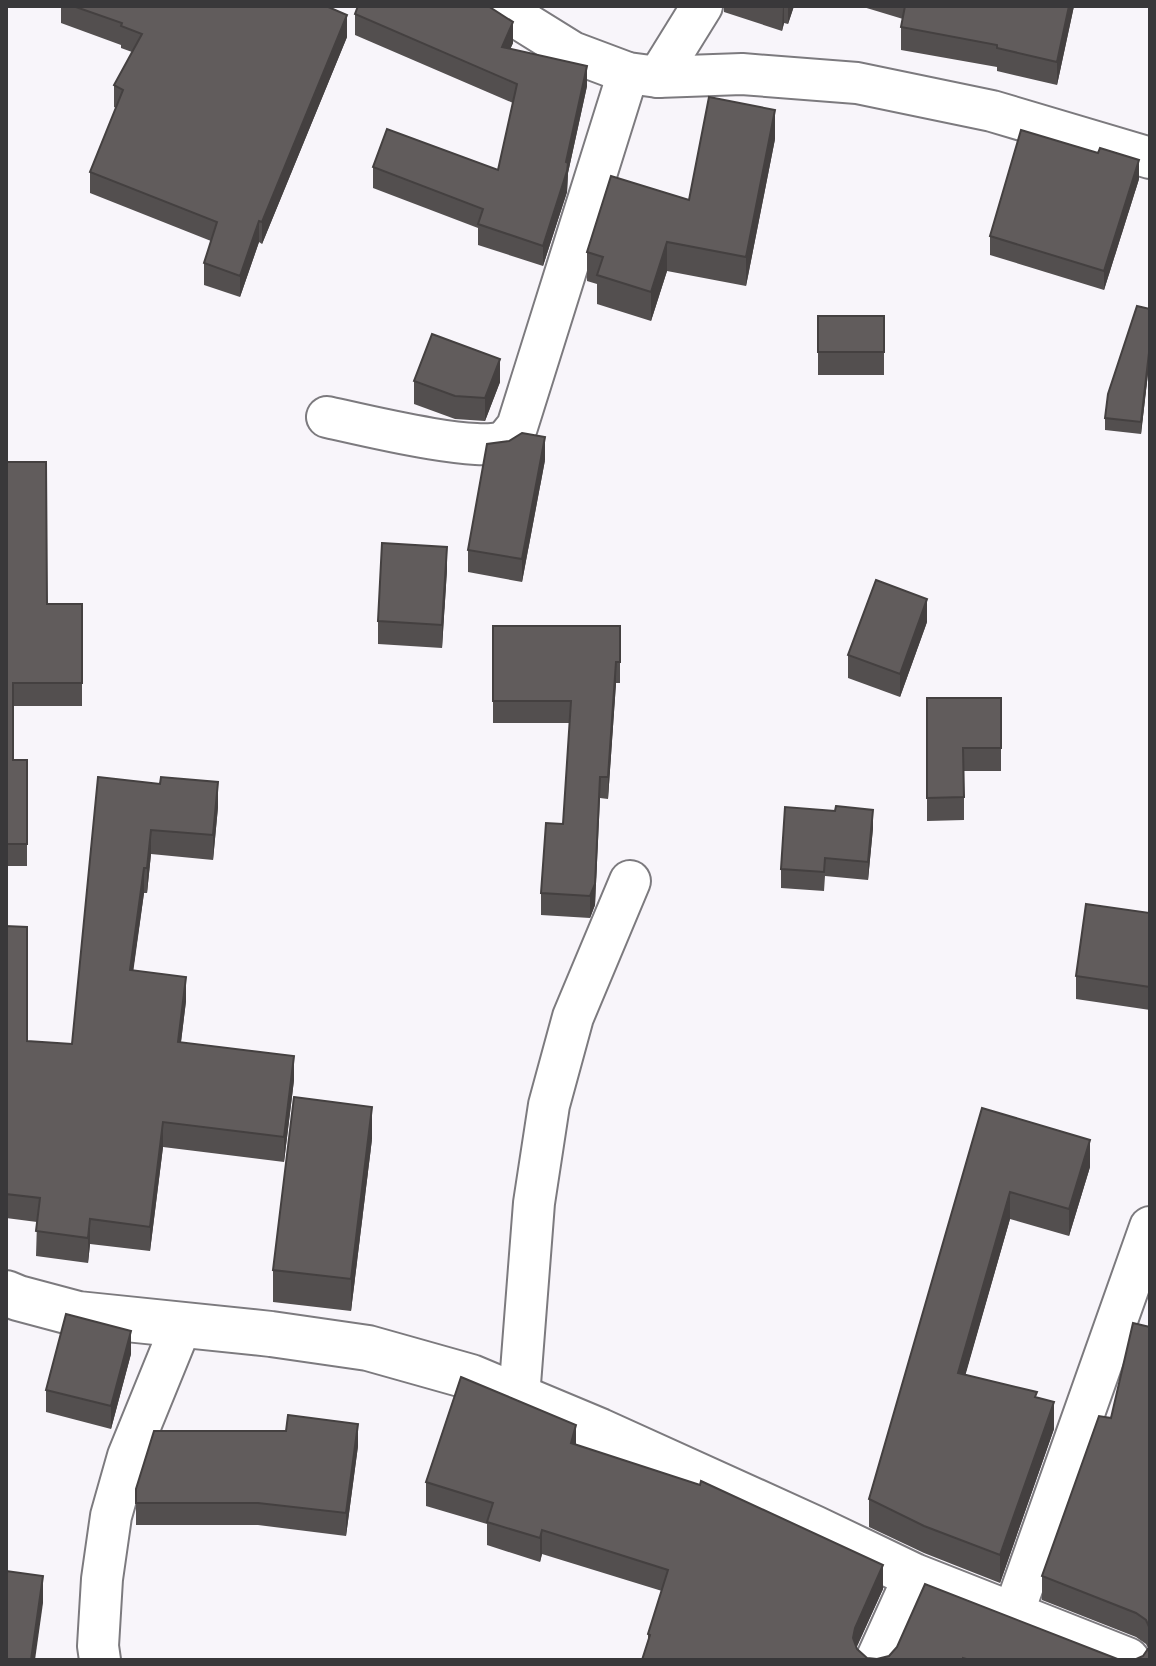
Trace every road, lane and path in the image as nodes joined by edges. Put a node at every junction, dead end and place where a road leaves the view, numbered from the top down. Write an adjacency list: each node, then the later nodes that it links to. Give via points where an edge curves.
1 (498, 6): 3 (street, via 572,52)
2 (702, 6): 3 (street)
3 (643, 75): 4 (street, via 742,74 857,83 992,111); 5 (street, via 517,427 504,441 485,446)
4 (1150, 158)
5 (327, 417)
6 (630, 881): 10 (street, via 573,1017 549,1105 534,1203)
7 (1150, 1227): 12 (street)
8 (6, 1293): 9 (street, via 78,1314)
9 (181, 1326): 10 (street, via 368,1348 471,1377); 13 (street, via 128,1456 111,1516 102,1579)
10 (519, 1397): 11 (street)
11 (914, 1576): 12 (street); 14 (street)
12 (1013, 1614): 15 (street)
13 (100, 1660)
14 (876, 1660)
15 (1127, 1660)

